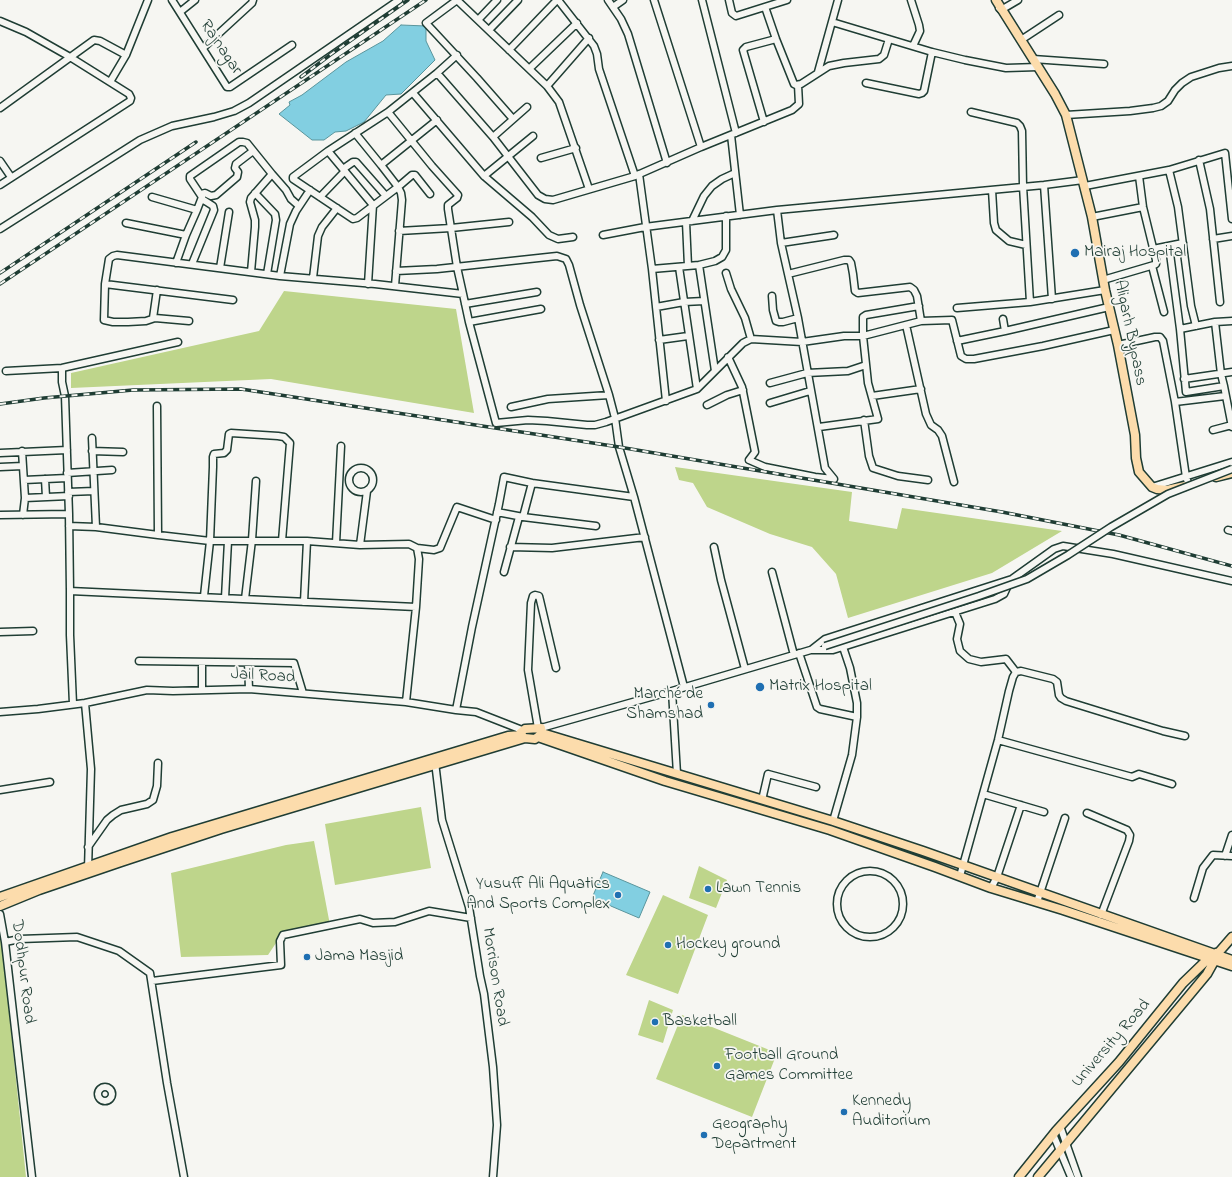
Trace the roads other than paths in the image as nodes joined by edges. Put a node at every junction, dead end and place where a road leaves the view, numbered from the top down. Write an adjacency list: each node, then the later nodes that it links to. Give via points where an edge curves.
1 (148, 0): 41 (street)
2 (172, 0): 25 (street, Rajnagar)
3 (195, 0): 25 (street)
4 (253, 0): 38 (street)
5 (399, 0): 117 (street, via 249,103 214,117 172,126 140,140)
6 (457, 0): 27 (street); 42 (street, via 426,24)
7 (497, 0): 27 (street)
8 (518, 0): 31 (street)
9 (558, 0): 30 (street); 39 (street)
10 (608, 0): 22 (street)
11 (623, 0): 22 (street)
12 (654, 0): 69 (street)
13 (702, 0): 65 (street)
14 (729, 0): 23 (street, via 732,14 736,16)
15 (787, 0): 23 (street)
16 (838, 0): 29 (street)
17 (911, 0): 37 (street, via 920,25)
18 (992, 0): 24 (street)
19 (996, 0): 24 (main road, Aligarh Bypass)
20 (1003, 0): 24 (street)
21 (1018, 0): 24 (street)
22 (613, 7): 77 (street, via 628,34)
23 (765, 7): 33 (street)
24 (1004, 8): 35 (main road, Aligarh Bypass)
25 (180, 12): 38 (street, Rajnagar)
26 (1059, 15): 35 (street)
27 (478, 20): 31 (street)
28 (0, 21): 43 (street, via 26,32)
29 (832, 22): 34 (street); 49 (street)
30 (577, 23): 32 (street); 48 (street)
31 (489, 30): 39 (street)
32 (589, 38): 54 (street); 83 (street, via 597,54 599,69)
33 (776, 39): 53 (street, via 794,84); 63 (street, via 743,50)
34 (889, 39): 37 (street); 49 (street, via 884,55 879,60 844,63 829,66)
35 (1021, 40): 44 (main road, Aligarh Bypass)
36 (292, 44): 38 (street, Rajnagar, via 227,88)
37 (913, 46): 40 (street)
38 (203, 48)
39 (509, 50): 48 (street)
40 (932, 52): 47 (street, via 1006,68); 52 (street, via 922,93)
41 (126, 55): 43 (street, via 97,40); 51 (street)
42 (456, 55): 50 (street); 61 (street)
43 (70, 57): 51 (street); 57 (street)
44 (1033, 59): 45 (street); 47 (main road, Aligarh Bypass)
45 (1104, 64)
46 (1232, 66): 60 (street, via 1191,77 1182,83 1168,100 1157,107)
47 (1038, 67): 60 (main road, Aligarh Bypass)
48 (530, 69): 54 (street)
49 (818, 72): 53 (street)
50 (437, 73): 55 (street); 67 (street)
51 (110, 82): 86 (street, via 129,94 130,101)
52 (866, 83)
53 (798, 85): 63 (street, via 800,99 796,108)
54 (547, 86): 70 (street, via 559,102)
55 (413, 93): 58 (street); 62 (street)
56 (527, 106): 61 (street)
57 (0, 108)
58 (388, 112): 64 (street); 68 (street)
59 (971, 112): 90 (street, via 1017,123 1020,126)
60 (1066, 115): 87 (main road, Aligarh Bypass)
61 (513, 119): 67 (street)
62 (437, 120): 68 (street); 84 (street)
63 (764, 122): 65 (street)
64 (355, 133): 71 (street); 78 (street)
65 (733, 134): 69 (street); 81 (street)
66 (533, 136): 73 (street)
67 (493, 137): 73 (street)
68 (411, 140): 78 (street); 116 (street, via 458,194 448,205)
69 (701, 147): 77 (street)
70 (576, 148): 74 (street); 92 (street)
71 (328, 151): 79 (street); 93 (street, via 293,177)
72 (254, 152): 82 (street); 99 (street, via 236,164 238,177 216,195 206,193); 99 (street, via 247,144 239,142 190,176)
73 (508, 156): 84 (street); 92 (street, via 538,195 545,199 553,200)
74 (541, 158)
75 (1199, 160): 80 (street); 111 (street, via 1225,153); 124 (street)
76 (0, 161): 86 (street)
77 (667, 163): 83 (street)
78 (382, 164): 91 (street)
79 (344, 170): 97 (street, via 356,162); 100 (street); 101 (street)
80 (1169, 170): 85 (street); 126 (street)
81 (735, 173): 108 (street); 112 (street, via 712,186)
82 (272, 174): 95 (street); 102 (street)
83 (637, 175): 92 (street); 115 (street)
84 (484, 176): 123 (street, via 549,235 558,239)
85 (1139, 176): 87 (street); 103 (street)
86 (11, 177): 88 (street)
87 (1084, 183): 89 (street); 110 (main road, Aligarh Bypass)
88 (0, 185)
89 (1044, 185): 90 (street); 155 (street)
90 (1023, 186): 94 (street); 127 (street)
91 (398, 187): 96 (street, via 413,175); 97 (street); 118 (street, via 402,200)
92 (589, 189)
93 (310, 190): 100 (street); 102 (street)
94 (992, 190): 106 (street); 127 (street, via 996,230 1009,241)
95 (255, 193): 140 (street, via 250,202 255,220); 142 (street, via 275,214 276,220)
96 (430, 194)
97 (386, 196): 101 (street)
98 (152, 197): 105 (street)
99 (202, 197): 105 (street); 131 (street, via 214,210)
100 (320, 197): 104 (street)
101 (373, 205): 104 (street, via 353,219); 148 (street)
102 (299, 206): 144 (street, via 290,224)
103 (1143, 207): 110 (street); 129 (street)
104 (337, 208): 145 (street, via 318,236)
105 (197, 210): 119 (street)
106 (777, 210): 108 (street); 125 (street)
107 (229, 212): 137 (street)
108 (740, 215): 109 (street)
109 (726, 216): 112 (street); 132 (street, via 726,250 722,257 715,261)
110 (1092, 217): 146 (main road, Aligarh Bypass)
111 (1232, 219)
112 (689, 221): 115 (street); 133 (street)
113 (509, 222): 116 (street)
114 (126, 223): 119 (street)
115 (645, 227): 120 (street); 138 (street)
116 (451, 228): 118 (street); 135 (street)
117 (0, 229)
118 (398, 231): 139 (street)
119 (186, 235): 130 (street)
120 (603, 235)
121 (834, 235): 125 (street)
122 (1232, 236): 124 (street)
123 (573, 237)
124 (1213, 239): 160 (street)
125 (781, 243): 143 (street)
126 (1183, 243): 128 (street); 177 (street)
127 (1026, 245): 159 (street)
128 (1169, 246): 129 (street); 178 (street)
129 (1153, 249): 134 (street, via 1156,262)
130 (176, 263): 131 (street); 147 (street, via 113,256 109,259)
131 (192, 264): 137 (street)
132 (699, 265): 133 (street); 157 (street)
133 (688, 266): 136 (street)
134 (1152, 266): 146 (street); 167 (street)
135 (457, 267): 139 (street); 153 (street); 204 (street, via 557,256 566,259)
136 (679, 267): 138 (street); 158 (street)
137 (220, 268): 140 (street)
138 (652, 269): 163 (street)
139 (396, 271): 149 (street)
140 (251, 272): 142 (street)
141 (726, 273): 183 (street)
142 (267, 274): 144 (street)
143 (788, 274): 162 (street, via 849,260 855,291 858,294 910,287 917,296); 169 (street)
144 (280, 276): 145 (street)
145 (314, 278): 148 (street)
146 (1103, 280): 151 (main road, Aligarh Bypass)
147 (106, 284): 150 (street); 168 (street, via 104,320 128,322)
148 (368, 284): 149 (street)
149 (395, 286): 153 (street)
150 (157, 290): 156 (street); 168 (street)
151 (1105, 290): 155 (street); 164 (main road, Aligarh Bypass)
152 (538, 292): 161 (street)
153 (463, 294): 161 (street)
154 (772, 296): 169 (street, via 776,321)
155 (1052, 299): 159 (street)
156 (233, 300)
157 (704, 301): 158 (street); 193 (street)
158 (684, 302): 163 (street); 181 (street)
159 (1030, 302): 165 (street)
160 (1220, 302)
161 (465, 304): 174 (street)
162 (919, 306): 172 (street); 182 (street, via 866,314 863,317)
163 (656, 307): 184 (street)
164 (1109, 307): 179 (main road, Aligarh Bypass); 180 (street)
165 (957, 308)
166 (541, 309): 174 (street)
167 (1164, 312)
168 (153, 318): 171 (street)
169 (798, 318): 187 (street)
170 (1003, 319): 180 (street)
171 (188, 321)
172 (921, 321): 176 (street); 185 (street, via 952,320)
173 (1232, 321): 175 (street)
174 (469, 322): 213 (street, via 496,423 528,420 595,425)
175 (1215, 322): 177 (street); 196 (street)
176 (906, 325): 182 (street); 201 (street)
177 (1196, 326): 178 (street)
178 (1180, 329): 197 (street)
179 (1114, 330): 185 (street, via 1043,346 966,359 961,356); 188 (main road, Aligarh Bypass)
180 (1005, 331): 185 (street)
181 (688, 336): 184 (street); 200 (street)
182 (863, 336): 187 (street); 190 (street)
183 (751, 339): 187 (street); 189 (street, via 743,343)
184 (659, 340): 207 (street)
185 (957, 341)
186 (178, 342): 191 (street)
187 (802, 342): 195 (street)
188 (1118, 345): 208 (street, via 1160,337 1163,341); 237 (main road, Aligarh Bypass, via 1135,435 1139,472 1157,489 1167,490)
189 (728, 358): 193 (street); 202 (street)
190 (866, 365): 195 (street, via 848,371); 205 (street)
191 (62, 368): 192 (street); 220 (street)
192 (6, 371)
193 (715, 371): 200 (street)
194 (1232, 372): 196 (street)
195 (807, 373): 198 (street); 203 (street)
196 (1221, 374): 197 (street); 199 (street)
197 (1184, 379): 199 (street, via 1186,392)
198 (770, 383)
199 (1224, 386): 206 (street)
200 (697, 389): 207 (street)
201 (921, 389): 205 (street); 238 (street, via 926,414 931,425 942,436)
202 (742, 390): 210 (street); 216 (street, via 755,452 749,460 765,467 834,479 825,468)
203 (810, 391): 209 (street); 216 (street)
204 (609, 395): 212 (street, via 548,399); 213 (street)
205 (872, 396): 214 (street, via 878,419)
206 (1225, 396): 208 (street); 215 (street)
207 (666, 401): 213 (street)
208 (1175, 402): 237 (street)
209 (770, 403)
210 (706, 405)
211 (156, 406): 255 (street)
212 (511, 407)
213 (615, 418): 244 (street, via 619,447)
214 (864, 420): 216 (street); 235 (street, via 873,468 898,476)
215 (1232, 426): 217 (street)
216 (819, 427)
217 (1213, 430)
218 (92, 438): 222 (street)
219 (341, 446): 262 (street)
220 (66, 450): 221 (street); 232 (street)
221 (22, 451): 223 (street); 226 (street)
222 (92, 451): 224 (street); 230 (street)
223 (0, 452)
224 (123, 452)
225 (1232, 462): 237 (street)
226 (23, 466): 227 (street); 234 (street)
227 (0, 467)
228 (1232, 469): 281 (street, bridge, via 1168,494 1027,579)
229 (112, 470): 230 (street)
230 (93, 471): 232 (street); 240 (street)
231 (1232, 473): 237 (main road, Aligarh Bypass)
232 (67, 475): 233 (street); 242 (street)
233 (45, 479): 234 (street); 243 (street)
234 (24, 480): 245 (street)
235 (928, 480)
236 (256, 481): 257 (street)
237 (1188, 481)
238 (954, 482)
239 (532, 483): 244 (street); 246 (street, via 504,477); 250 (street)
240 (94, 491): 242 (street); 254 (street)
241 (366, 491): 241 (street, via 357,492 350,486 349,477 354,470 364,468 371,474 372,484); 263 (street)
242 (68, 494): 243 (street); 247 (street)
243 (46, 497): 245 (street)
244 (634, 497): 256 (street)
245 (25, 498): 249 (street)
246 (497, 512): 250 (street); 251 (street)
247 (69, 514): 249 (street); 252 (street)
248 (0, 515): 249 (street)
249 (23, 515)
250 (521, 517): 253 (street); 265 (street)
251 (496, 520): 266 (street, via 457,507 440,548); 297 (street)
252 (69, 526): 254 (street); 271 (street)
253 (596, 526)
254 (96, 527): 255 (street)
255 (158, 535): 258 (street)
256 (645, 536): 265 (street, via 552,548); 289 (street)
257 (252, 540): 259 (street); 260 (street); 274 (street)
258 (210, 541): 259 (street); 260 (street, via 213,457 214,454 227,450 229,434 232,433 284,437 290,443); 272 (street)
259 (228, 541): 273 (street)
260 (282, 541): 261 (street)
261 (307, 541): 262 (street); 275 (street)
262 (336, 543): 263 (street)
263 (360, 545): 266 (street, via 409,544)
264 (714, 546): 287 (street)
265 (510, 547): 267 (street)
266 (417, 548): 276 (street, via 419,559)
267 (504, 572)
268 (772, 572): 282 (street)
269 (1012, 579): 270 (street, via 1054,549 1063,546 1113,554); 277 (street, via 1004,594); 281 (street, via 824,639)
270 (1232, 581)
271 (70, 592): 272 (street); 296 (street)
272 (204, 596): 273 (street)
273 (225, 598): 274 (street)
274 (245, 599): 275 (street)
275 (304, 602): 276 (street)
276 (416, 607): 294 (street)
277 (954, 612): 280 (street); 288 (street, via 960,624 957,639 960,651 969,658 981,662 1006,659)
278 (33, 631): 279 (street)
279 (0, 632)
280 (843, 647): 281 (street, via 833,650); 299 (street)
281 (811, 650): 282 (street)
282 (796, 654): 287 (street); 299 (street, via 817,708)
283 (139, 661): 284 (street)
284 (202, 662): 285 (street); 291 (street)
285 (248, 663): 290 (street); 293 (street, via 294,663)
286 (556, 668): 300 (street, via 539,596 535,595 531,603 528,670)
287 (745, 669): 289 (street)
288 (1016, 672): 302 (street, via 1053,679 1057,682 1059,695 1066,701); 303 (street)
289 (684, 687): 292 (street)
290 (249, 689): 291 (street, Jail Road); 293 (street, Jail Road)
291 (202, 690): 295 (street, Jail Road, via 147,690)
292 (672, 691): 300 (street); 306 (street)
293 (303, 693): 294 (street, Jail Road)
294 (406, 702): 297 (street, Jail Road)
295 (85, 703): 296 (street, Jail Road); 319 (street, via 91,769)
296 (73, 704): 298 (street, Jail Road)
297 (456, 710): 301 (street, Jail Road, via 476,712)
298 (0, 712)
299 (858, 717): 317 (street, via 852,755)
300 (540, 732): 301 (main road, via 529,728); 306 (main road); 324 (main road, via 665,780 830,830)
301 (522, 735): 304 (main road, via 508,736)
302 (1185, 736)
303 (998, 740): 308 (street, via 1132,777 1139,774); 311 (street)
304 (435, 762): 323 (main road); 334 (street, Morrison Road, via 442,820)
305 (158, 763): 319 (street, via 157,786 153,800 113,815)
306 (677, 774): 312 (main road)
307 (50, 782): 310 (street)
308 (1172, 784)
309 (816, 787): 312 (street, via 768,774)
310 (0, 790)
311 (983, 794): 313 (street); 322 (street)
312 (762, 800): 317 (main road)
313 (1021, 805): 314 (street); 325 (street)
314 (1044, 812)
315 (1087, 813): 333 (street, via 1127,830 1130,835)
316 (1065, 818): 327 (street)
317 (833, 822): 322 (main road)
318 (1232, 835): 320 (street)
319 (88, 846): 323 (street)
320 (1224, 856): 321 (street); 329 (street, via 1213,855 1203,868)
321 (1232, 856)
322 (962, 866): 324 (street); 325 (main road)
323 (88, 870): 328 (main road); 331 (main road)
324 (960, 876): 326 (main road)
325 (997, 877): 326 (street); 327 (main road)
326 (991, 888): 330 (main road)
327 (1040, 892): 330 (street); 333 (main road)
328 (0, 897)
329 (1194, 898)
330 (1037, 902): 338 (main road)
331 (0, 906)
332 (0, 914): 337 (street, Dodhpur Road)
333 (1101, 915): 338 (main road)
334 (471, 918): 341 (street, via 429,911 395,922 373,923 360,919 283,936 280,941 281,965); 348 (street, Morrison Road, via 493,1067 497,1125)
335 (844, 924): 335 (street, via 839,919 836,906 838,893 845,882 856,874 868,871 881,873 892,880 900,891 903,904 901,916 894,928 884,936 871,938 859,935)
336 (1232, 937): 338 (main road, University Road)
337 (5, 942): 341 (street, via 77,937 119,951 150,973); 346 (street, Dodhpur Road)
338 (1214, 956): 339 (main road); 340 (main road); 342 (main road, University Road, via 1183,983 1119,1062); 344 (main road, via 1207,974)
339 (1232, 960)
340 (1232, 966)
341 (152, 981): 347 (street)
342 (1060, 1126): 343 (main road, University Road); 344 (street)
343 (1053, 1134): 345 (street); 349 (main road, University Road)
344 (1067, 1142): 345 (main road); 352 (street)
345 (1060, 1150): 350 (main road); 351 (street)
346 (32, 1177)
347 (184, 1177)
348 (494, 1177)
349 (1019, 1177)
350 (1038, 1177)
351 (1071, 1177)
352 (1078, 1177)

